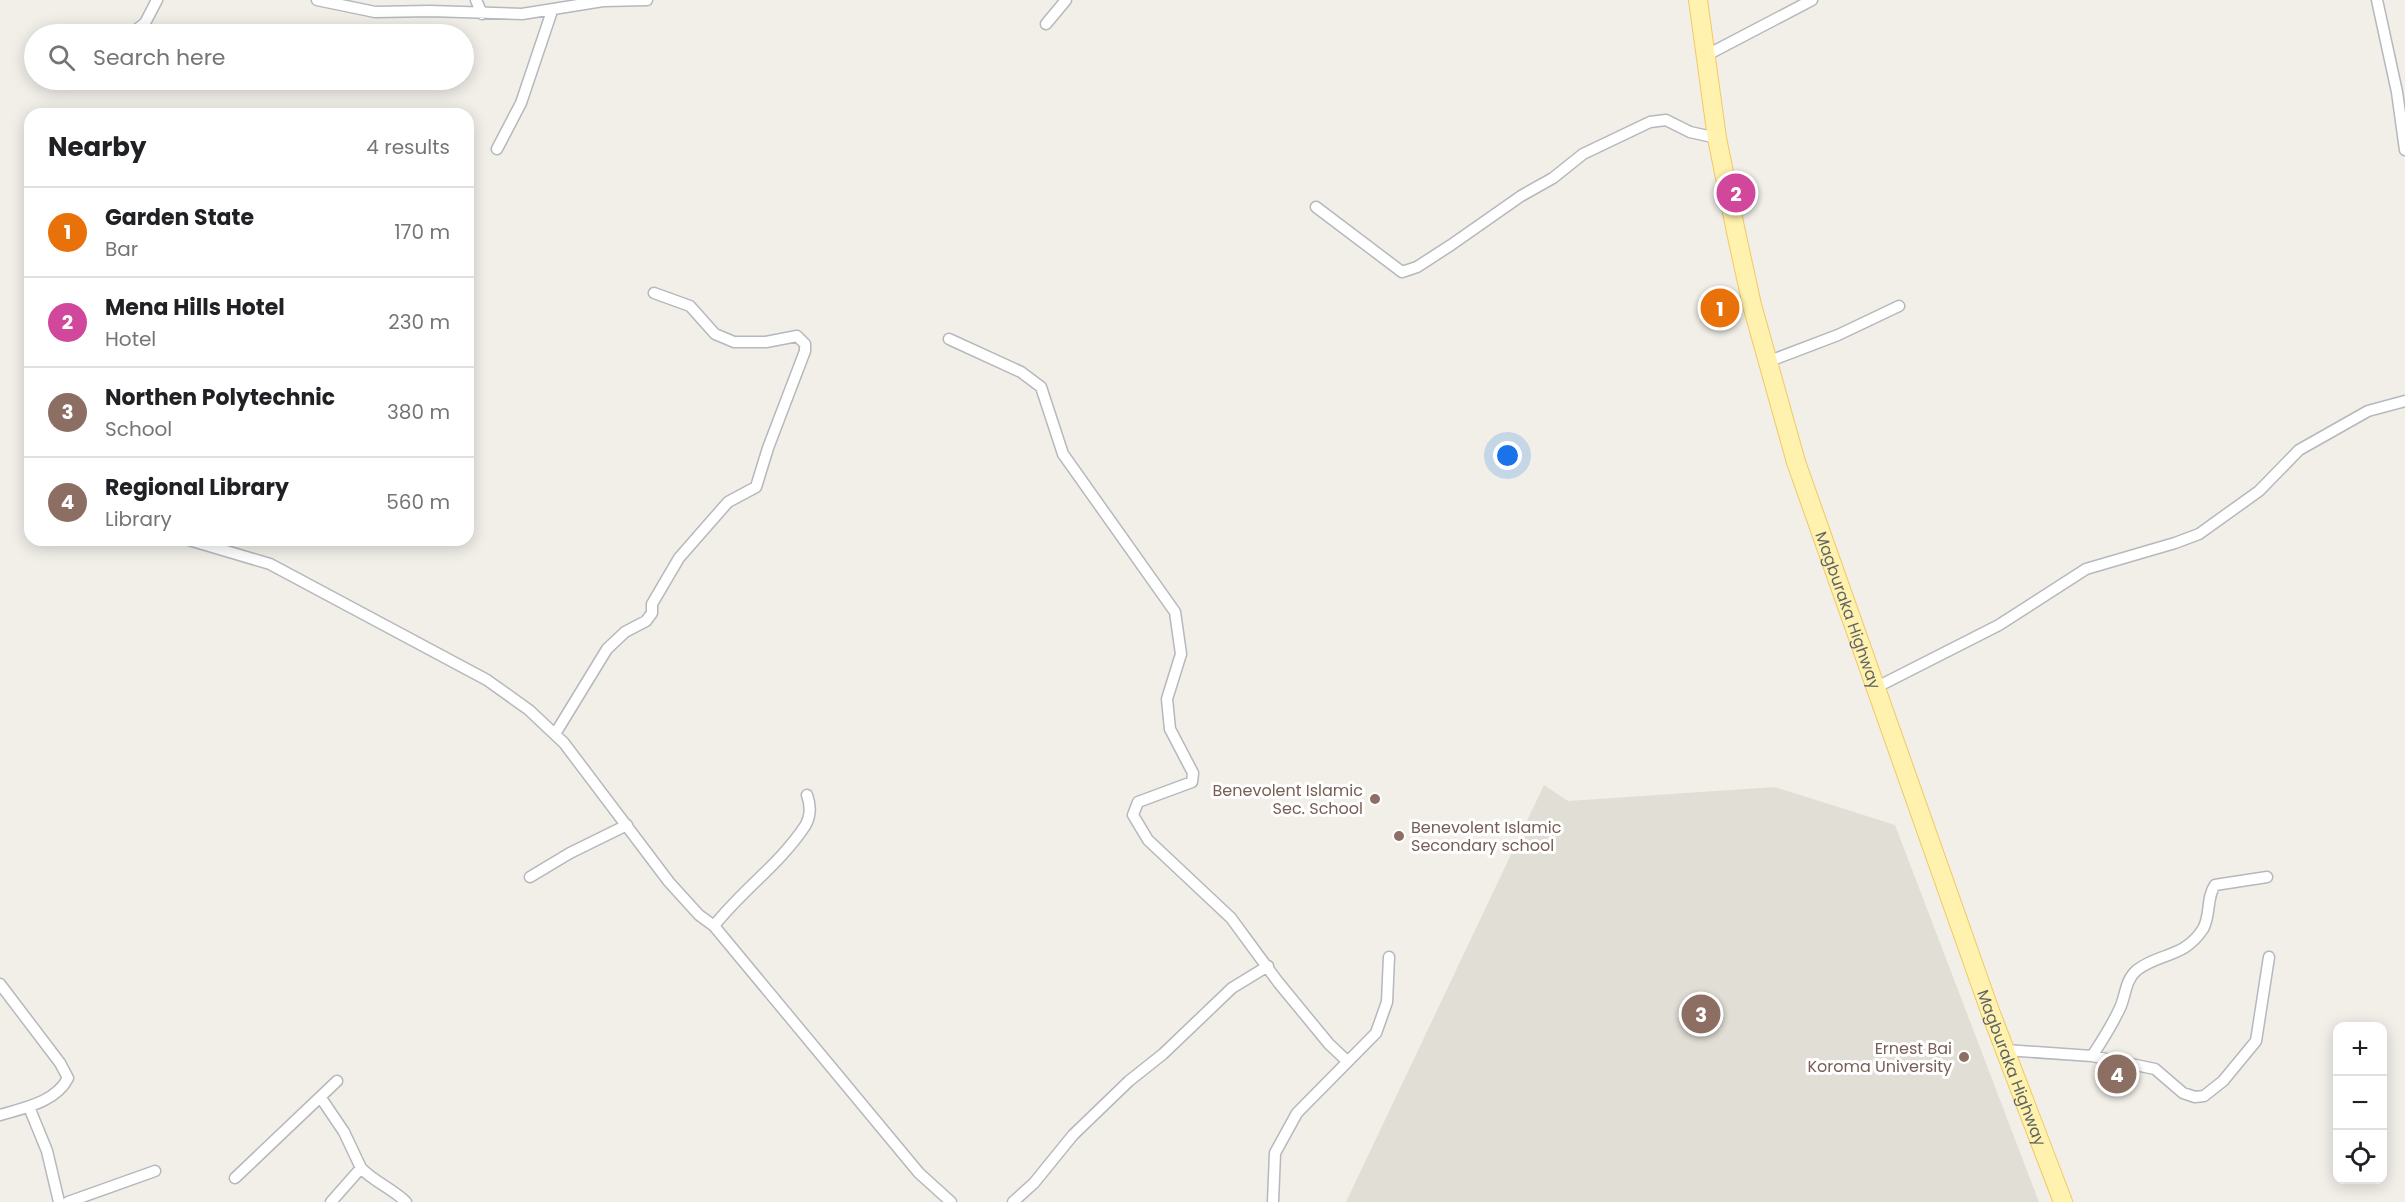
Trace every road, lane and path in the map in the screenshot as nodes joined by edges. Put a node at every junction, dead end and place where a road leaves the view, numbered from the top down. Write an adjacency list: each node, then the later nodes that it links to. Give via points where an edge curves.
1 (157, 0): 12 (street)
2 (317, 0): 11 (street, via 375,12)
3 (476, 0): 11 (street)
4 (603, 0): 5 (street); 10 (street)
5 (647, 0)
6 (1066, 0): 13 (street)
7 (1698, 0): 14 (main road, Magburaka Highway)
8 (1812, 0): 14 (street)
9 (2377, 0): 17 (street)
10 (552, 11): 11 (street); 16 (street, via 521,103)
11 (482, 14)
12 (144, 24)
13 (1046, 24)
14 (1705, 56): 15 (main road, Magburaka Highway)
15 (1717, 138): 18 (street, via 1690,132 1665,120 1650,122 1583,154 1451,245 1402,272); 22 (main road, Magburaka Highway)
16 (496, 149)
17 (2405, 150)
18 (1316, 207)
19 (654, 292): 26 (street, via 690,306 715,334 734,342 766,342 796,336 805,344 805,351 756,487 728,502 679,558 652,604 652,613 607,649)
20 (1899, 306): 22 (street)
21 (949, 339): 34 (street, via 1021,372 1041,387 1068,462 1175,612 1181,654 1167,699 1170,729 1193,773 1192,782 1138,802 1134,815 1148,840 1231,918)
22 (1767, 362): 25 (main road, Magburaka Highway, via 1796,462)
23 (2405, 400): 25 (street, via 2368,411 2299,450 2259,491 2199,534 2086,569 1999,625)
24 (209, 546): 26 (street, via 270,564 376,618 487,680)
25 (1875, 688): 36 (main road, Magburaka Highway)
26 (555, 734): 28 (street)
27 (807, 795): 31 (street, via 811,806 805,826)
28 (627, 825): 29 (street); 31 (street, via 669,882)
29 (530, 877)
30 (2267, 877): 37 (street, via 2215,885 2204,927 2186,948 2137,971)
31 (714, 926): 50 (street, via 919,1173)
32 (1389, 957): 38 (street, via 1384,1016 1376,1033)
33 (2269, 957): 37 (street, via 2256,1041 2223,1081 2204,1096 2184,1093 2156,1069)
34 (1268, 966): 38 (street); 51 (street, via 1232,988 1129,1081 1073,1135)
35 (0, 984): 41 (street, via 68,1078 62,1091)
36 (2006, 1050): 37 (street); 53 (main road, Magburaka Highway)
37 (2092, 1056)
38 (1347, 1061): 52 (street, via 1297,1113 1275,1152)
39 (337, 1081): 40 (street)
40 (321, 1098): 43 (street, via 344,1132); 45 (street)
41 (29, 1107): 42 (street); 46 (street, via 47,1151)
42 (0, 1115)
43 (361, 1168): 48 (street); 49 (street)
44 (155, 1171): 47 (street)
45 (235, 1178)
46 (59, 1202)
47 (68, 1202)
48 (331, 1202)
49 (406, 1202)
50 (951, 1202)
51 (1013, 1202)
52 (1273, 1202)
53 (2063, 1202)

